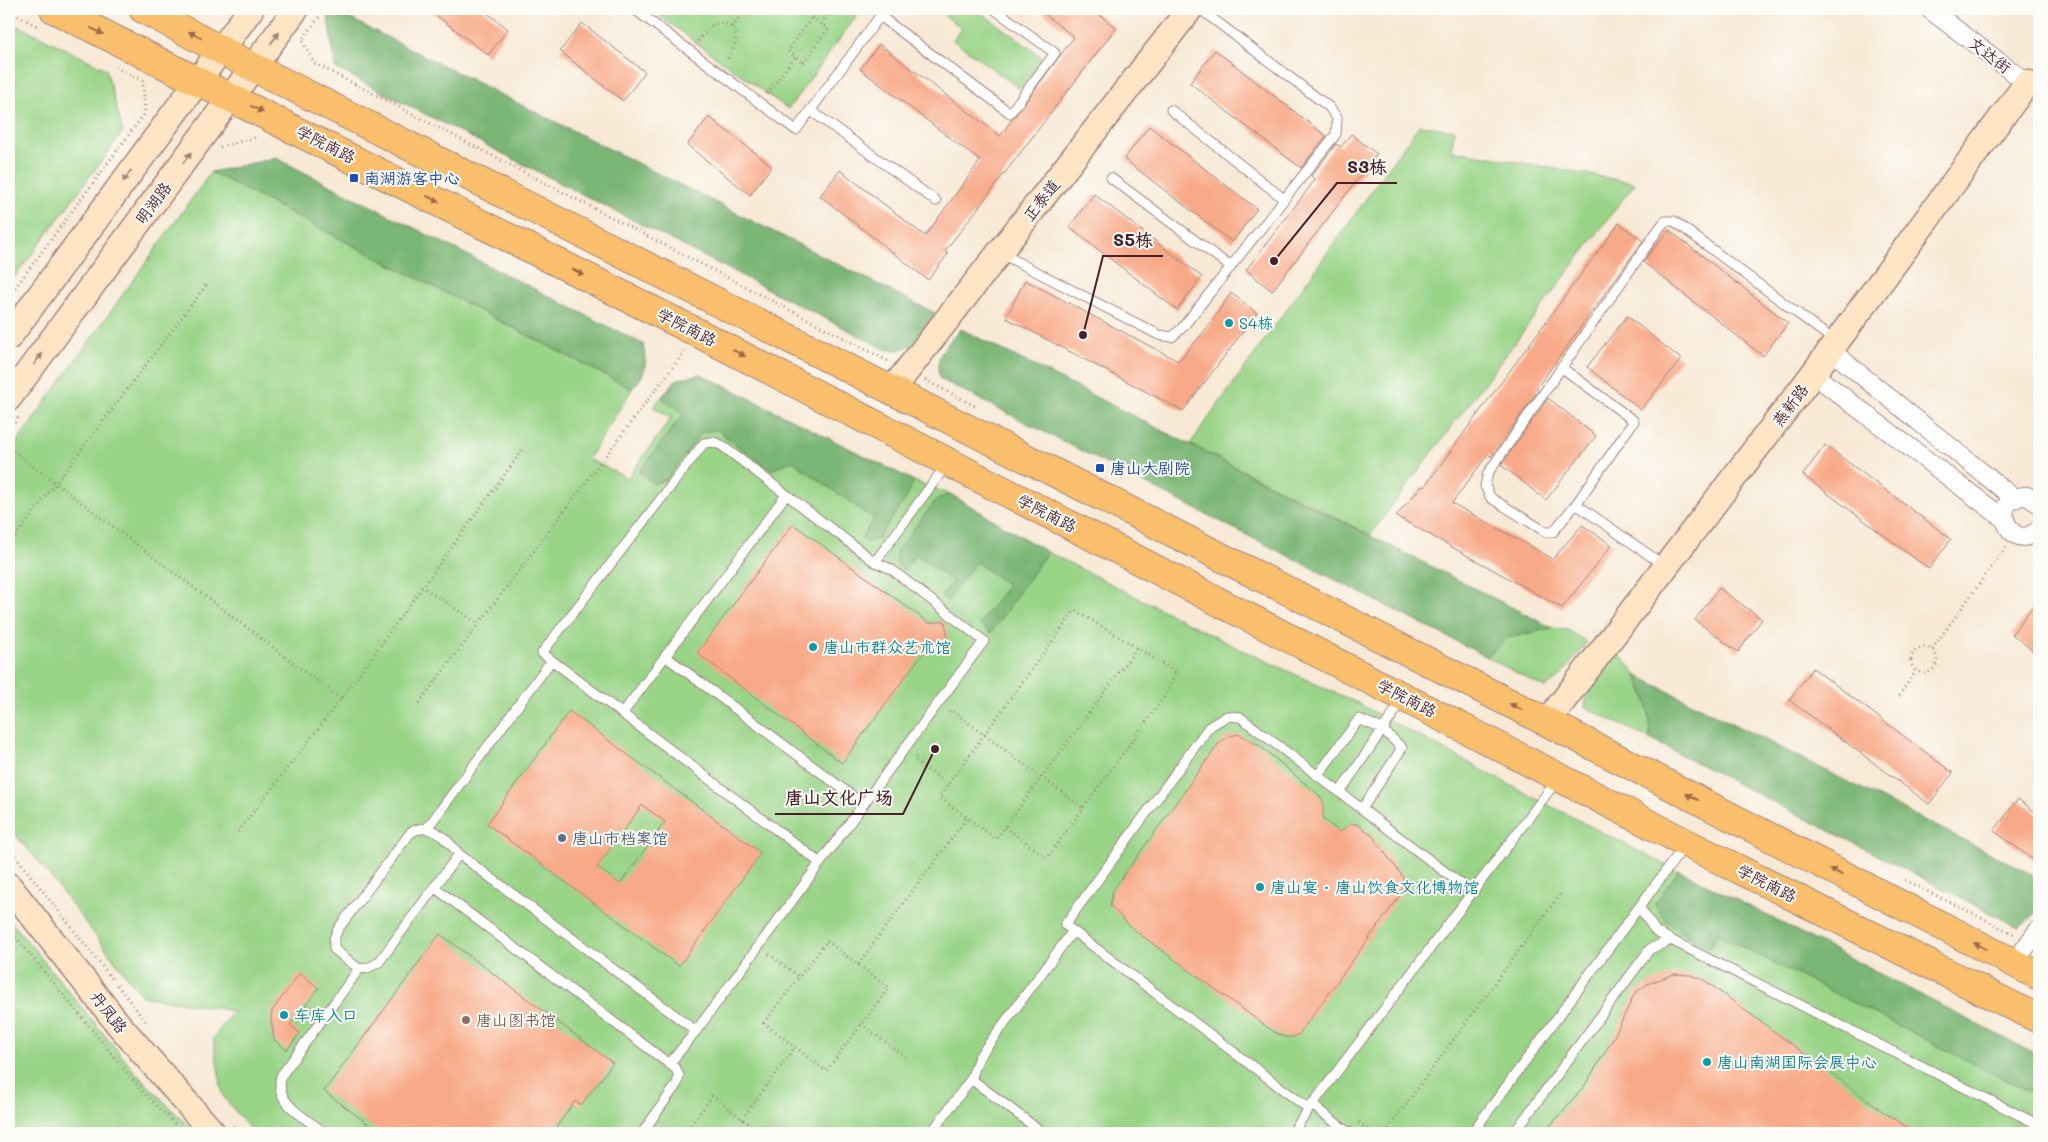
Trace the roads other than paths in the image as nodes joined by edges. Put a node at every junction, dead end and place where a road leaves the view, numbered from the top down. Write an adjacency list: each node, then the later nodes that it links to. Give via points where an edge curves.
1 (143, 9): 10 (main road, one-way to 1)
2 (251, 9): 10 (street)
3 (296, 9): 11 (street, 明湖路, one-way to 3)
4 (634, 9): 15 (lane, via 796,130)
5 (994, 9): 15 (lane, via 1055,52 1010,113 880,16)
6 (1190, 9): 20 (street, 正泰道)
7 (1200, 9): 18 (lane, via 1329,107 1337,118 1336,134)
8 (1930, 9): 13 (street, 文达街)
9 (50, 20): 12 (main road, 学院南路, one-way to 12)
10 (221, 49): 11 (main road); 12 (street)
11 (253, 67): 14 (street, 明湖路); 26 (main road)
12 (198, 81): 14 (main road, 学院南路); 22 (street, one-way to 22)
13 (2028, 83): 23 (street, 燕新路)
14 (232, 97): 27 (street, 明湖路, one-way to 14); 28 (main road, 学院南路, one-way to 28, via 692,347)
15 (810, 110): 19 (lane)
16 (1171, 110): 18 (lane)
17 (1111, 178): 21 (lane)
18 (1284, 199): 21 (lane)
19 (936, 201)
20 (999, 253): 21 (lane, via 1159,335 1172,337); 26 (street, 正泰道)
21 (1231, 267)
22 (9, 337)
23 (1833, 346): 24 (lane, via 1674,221 1666,221); 25 (street, 燕新路); 30 (street)
24 (1561, 367): 31 (lane, via 1634,421); 31 (lane, via 1488,473 1485,486 1491,498 1546,532 1553,532)
25 (1813, 374): 33 (street); 36 (street, 燕新路)
26 (899, 381): 41 (main road, one-way to 26)
27 (18, 402)
28 (949, 462): 35 (lane); 39 (main road, 学院南路)
29 (786, 495): 35 (lane); 37 (lane); 38 (lane, via 721,445 713,442 704,444 542,653)
30 (2015, 498): 32 (street, via 2027,496); 33 (street, via 2006,507)
31 (1576, 504): 36 (lane)
32 (2039, 504)
33 (2004, 519): 34 (street, via 2010,530)
34 (2030, 536)
35 (875, 562): 46 (lane, via 891,569 984,641)
36 (1666, 567): 41 (street, 燕新路)
37 (665, 656): 40 (lane); 46 (lane)
38 (552, 660): 40 (lane); 48 (lane)
39 (1405, 696): 42 (lane); 44 (main road, 学院南路)
40 (622, 714): 51 (lane)
41 (1547, 722): 59 (main road, one-way to 41)
42 (1382, 729): 43 (lane, via 1360,719); 45 (lane); 47 (lane, via 1402,748)
43 (1318, 775): 45 (lane); 56 (lane, via 1240,717 1227,716 1209,727 1065,925)
44 (1560, 776): 49 (main road, 学院南路); 54 (lane)
45 (1340, 792): 47 (lane)
46 (863, 804): 51 (lane)
47 (1362, 809): 54 (lane)
48 (428, 827): 50 (lane); 60 (lane, via 418,827 411,832 338,929 334,949)
49 (1686, 843): 55 (lane); 62 (main road, 学院南路)
50 (459, 854): 53 (lane); 63 (lane)
51 (819, 862): 63 (lane)
52 (9, 886): 68 (street, 丹凤路, via 118,1025)
53 (434, 888): 60 (lane, via 379,962); 64 (lane)
54 (1473, 893): 66 (lane)
55 (1640, 908): 58 (lane, via 1656,932); 75 (lane)
56 (1073, 931): 65 (lane, via 979,1057); 66 (lane)
57 (2034, 935): 59 (street)
58 (1671, 940): 67 (lane); 76 (lane, via 1650,949)
59 (2014, 963): 61 (main road)
60 (359, 969): 69 (lane, via 281,1076 278,1086 286,1103)
61 (2039, 976)
62 (2039, 1019)
63 (696, 1031): 64 (lane)
64 (670, 1063): 70 (lane, via 679,1076 677,1084)
65 (971, 1079): 71 (lane); 72 (lane)
66 (1311, 1107): 73 (lane); 74 (lane)
67 (2039, 1125)
68 (221, 1127)
69 (325, 1133)
70 (642, 1133)
71 (931, 1133)
72 (1043, 1133)
73 (1292, 1133)
74 (1349, 1133)
75 (1472, 1133)
76 (1514, 1133)

